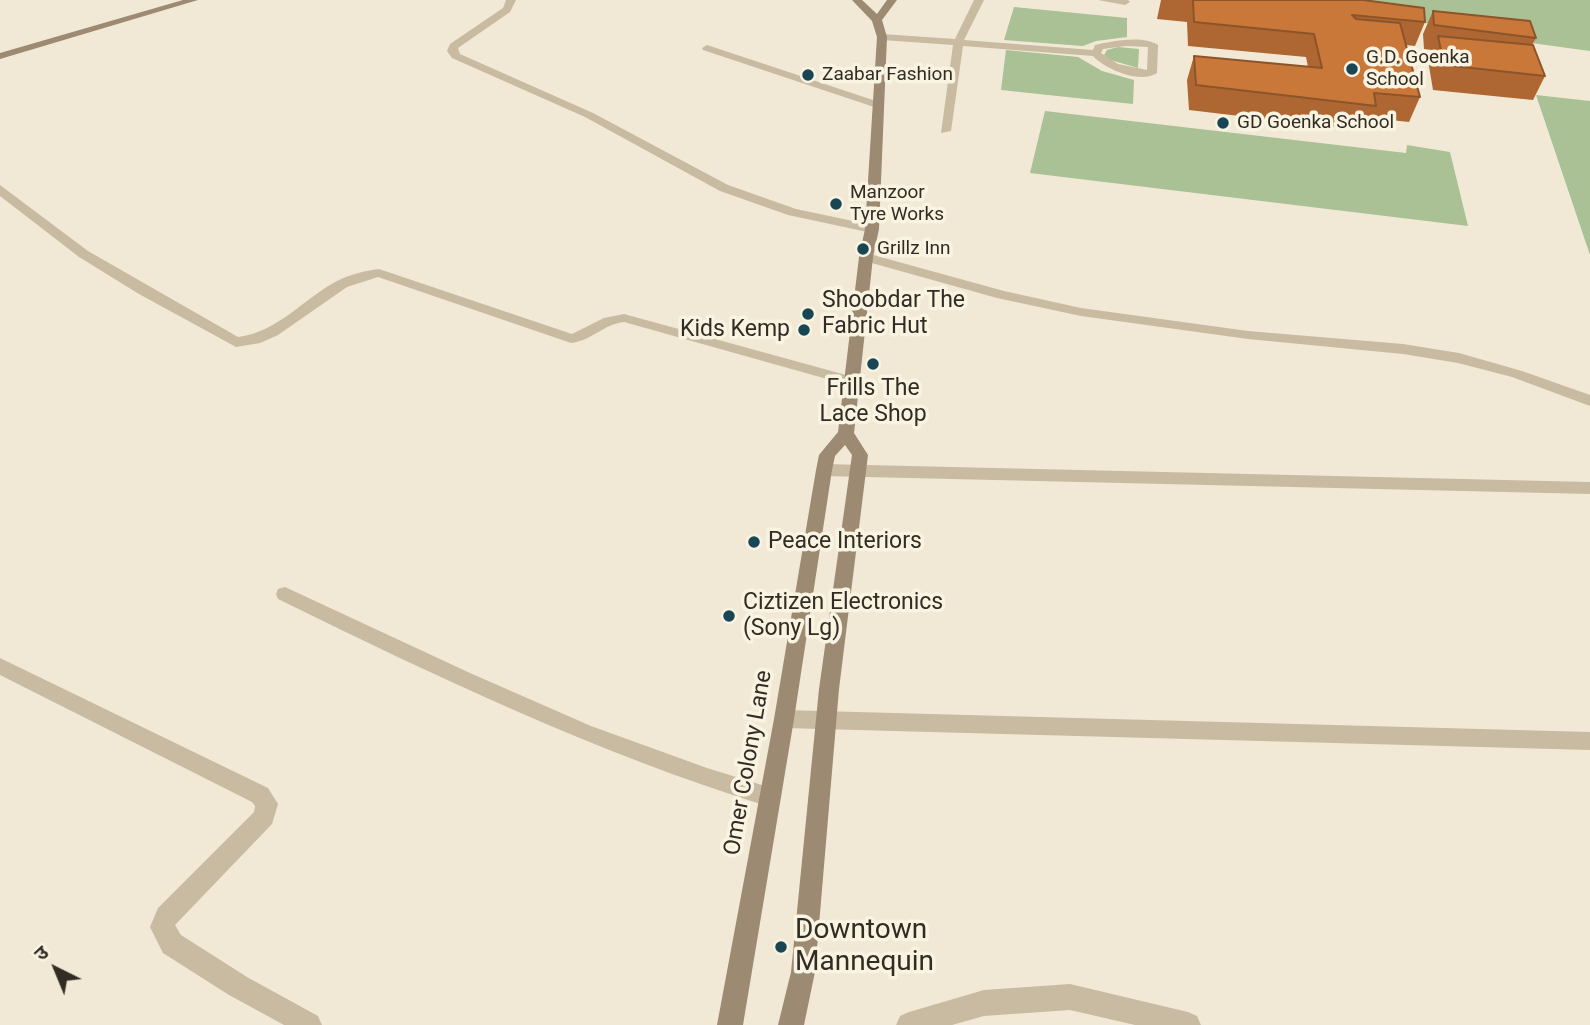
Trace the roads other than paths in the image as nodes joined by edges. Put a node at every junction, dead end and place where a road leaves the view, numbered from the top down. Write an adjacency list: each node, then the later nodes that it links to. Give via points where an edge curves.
1 (193, 0): 7 (main road)
2 (511, 0): 18 (street, via 507,10 454,46 456,56 589,115 724,188 793,212)
3 (857, 0): 9 (main road)
4 (892, 0): 9 (main road)
5 (979, 0): 11 (street)
6 (1103, 0): 8 (street)
7 (175, 2): 14 (main road)
8 (1125, 2)
9 (877, 20): 10 (main road, Omer Colony Lane)
10 (882, 37): 11 (street); 15 (main road, Omer Colony Lane)
11 (958, 43): 13 (street); 16 (street)
12 (707, 48): 15 (street)
13 (1096, 53): 13 (street, via 1118,68 1152,73 1153,46 1116,43 1099,47)
14 (0, 56)
15 (878, 105): 18 (main road, Omer Colony Lane)
16 (946, 131)
17 (0, 190): 20 (street, via 86,258 236,342 260,338 359,275 379,273 571,340 606,321 624,318)
18 (872, 229): 19 (main road, Omer Colony Lane)
19 (866, 257): 20 (main road, Omer Colony Lane); 21 (street, via 1080,312 1459,358)
20 (852, 381): 22 (main road, Omer Colony Lane)
21 (1590, 401)
22 (846, 433): 23 (main road, Omer Colony Lane, via 827,455); 24 (main road, Omer Colony Lane, via 860,455)
23 (824, 470): 24 (street); 29 (main road, Omer Colony Lane)
24 (858, 470): 25 (street); 28 (main road, Omer Colony Lane)
25 (1590, 488)
26 (285, 594): 31 (street, via 613,746)
27 (0, 666): 32 (street, via 260,795 268,804 264,817 166,916 162,928 172,944)
28 (827, 718): 29 (street); 30 (street); 34 (main road, Omer Colony Lane, via 803,972)
29 (784, 719): 31 (main road, Omer Colony Lane)
30 (1590, 741)
31 (770, 797): 33 (main road, Omer Colony Lane)
32 (309, 1025)
33 (730, 1025)
34 (791, 1025)
35 (909, 1025): 36 (street, via 984,1003 1070,996)
36 (1188, 1025)

